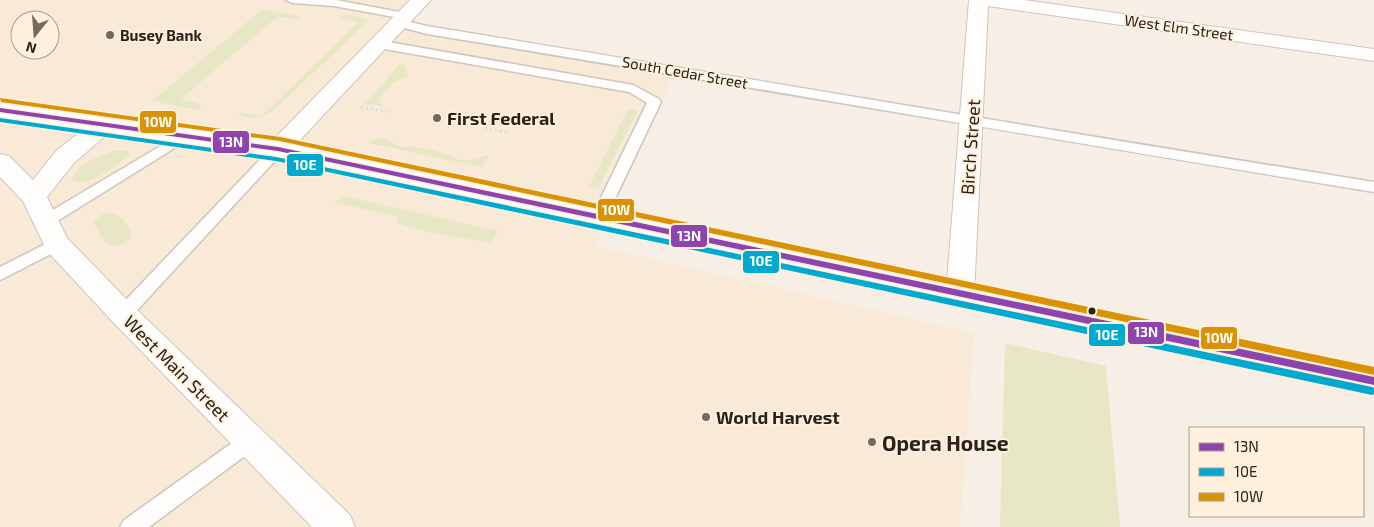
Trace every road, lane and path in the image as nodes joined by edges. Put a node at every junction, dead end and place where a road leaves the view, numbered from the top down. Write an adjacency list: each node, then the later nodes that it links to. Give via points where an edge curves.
1 (292, 0): 5 (lane, South Cedar Street, via 334,3)
2 (421, 0): 5 (street)
3 (979, 0): 11 (street, Birch Street)
4 (983, 0): 7 (street, West Elm Street)
5 (395, 16): 6 (street); 11 (lane, South Cedar Street, via 427,30)
6 (377, 44): 16 (street); 19 (lane, via 633,88 654,102)
7 (1374, 55)
8 (356, 106): 10 (path)
9 (0, 110): 12 (street)
10 (388, 112)
11 (972, 122): 18 (lane, South Cedar Street); 22 (street, Birch Street)
12 (105, 124): 15 (street); 20 (street, via 65,157)
13 (484, 128): 14 (path)
14 (510, 133)
15 (184, 136): 16 (street); 20 (lane)
16 (278, 149): 19 (street); 23 (lane)
17 (0, 162): 20 (street, West Main Street)
18 (1374, 187)
19 (600, 218): 22 (street)
20 (46, 220): 21 (lane); 23 (street, West Main Street)
21 (0, 274)
22 (960, 295): 24 (street)
23 (123, 314): 25 (street, West Main Street)
24 (1374, 381)
25 (250, 441): 26 (lane); 27 (street, West Main Street)
26 (131, 527)
27 (337, 527)

